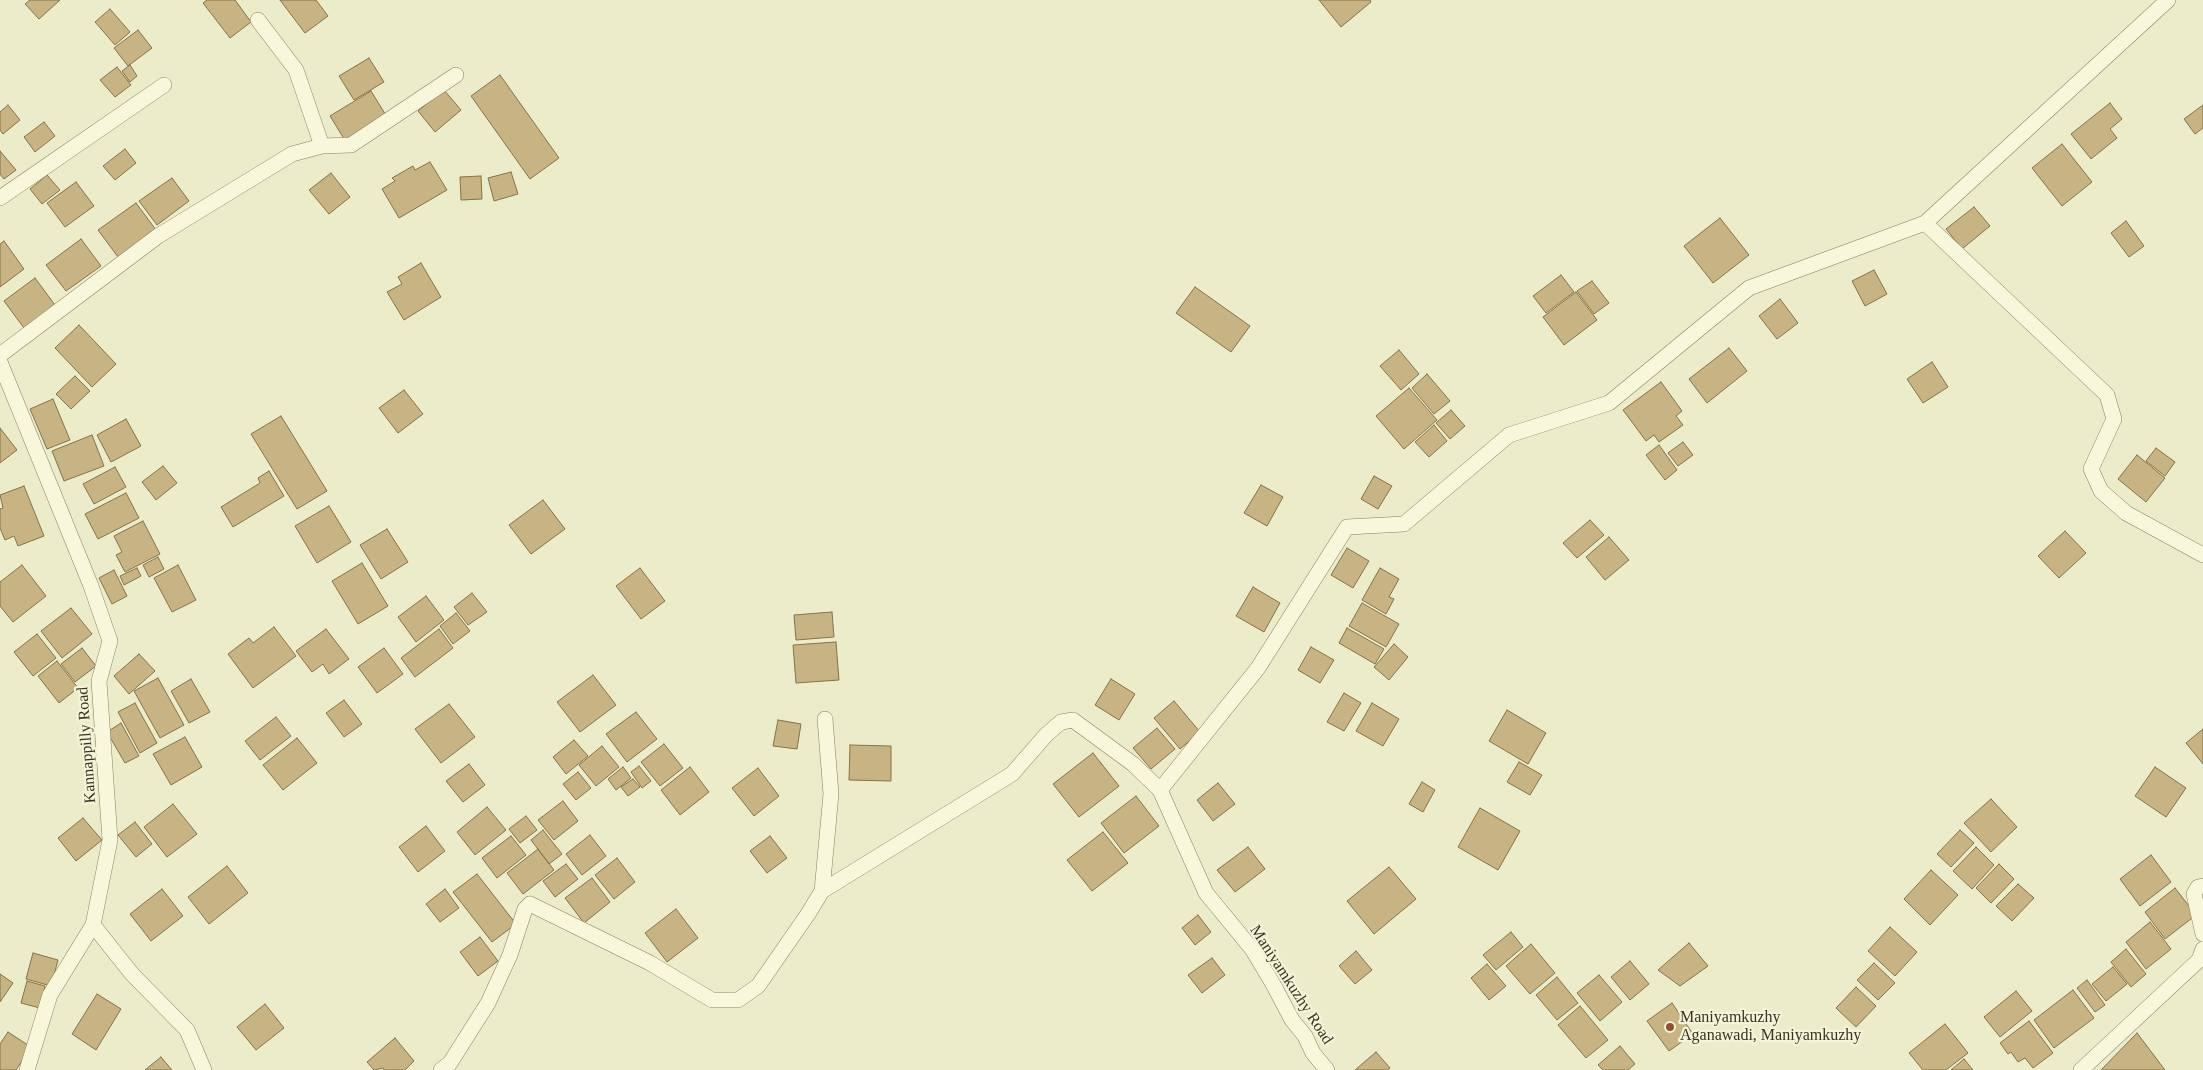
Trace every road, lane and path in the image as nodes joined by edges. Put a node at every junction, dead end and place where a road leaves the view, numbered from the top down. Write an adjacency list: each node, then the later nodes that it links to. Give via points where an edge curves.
1 (2168, 0): 7 (street)
2 (258, 20): 5 (street, via 296,70)
3 (456, 75): 5 (street, via 351,144)
4 (164, 85): 6 (street)
5 (322, 146): 8 (street, via 292,154 158,236)
6 (0, 198)
7 (1925, 223): 10 (street, via 2107,395 2114,419 2091,469 2101,491 2126,513); 12 (street, via 1749,288 1610,403 1509,435 1404,524 1347,527 1258,668)
8 (0, 355)
9 (0, 362): 15 (street, Kannappilly Road, via 110,641 99,680 110,840)
10 (2203, 555)
11 (825, 719): 14 (street, via 831,794)
12 (1160, 790): 14 (street, Maniyamkuzhy Road, via 1133,764 1073,720 1060,722 1012,774); 21 (street, Maniyamkuzhy Road, via 1206,892 1252,949 1292,1020)
13 (2203, 886): 16 (street, via 2198,887 2194,894)
14 (822, 891): 20 (street, via 758,986 738,1000 712,1000 650,963 530,904 525,909 510,955 488,1003 450,1063)
15 (93, 925): 18 (street, Kannappilly Road, via 50,995); 19 (street, via 132,974 187,1030)
16 (2203, 934)
17 (2203, 949): 22 (street, via 2200,960)
18 (27, 1070)
19 (204, 1070)
20 (441, 1070)
21 (1328, 1070)
22 (2081, 1070)

